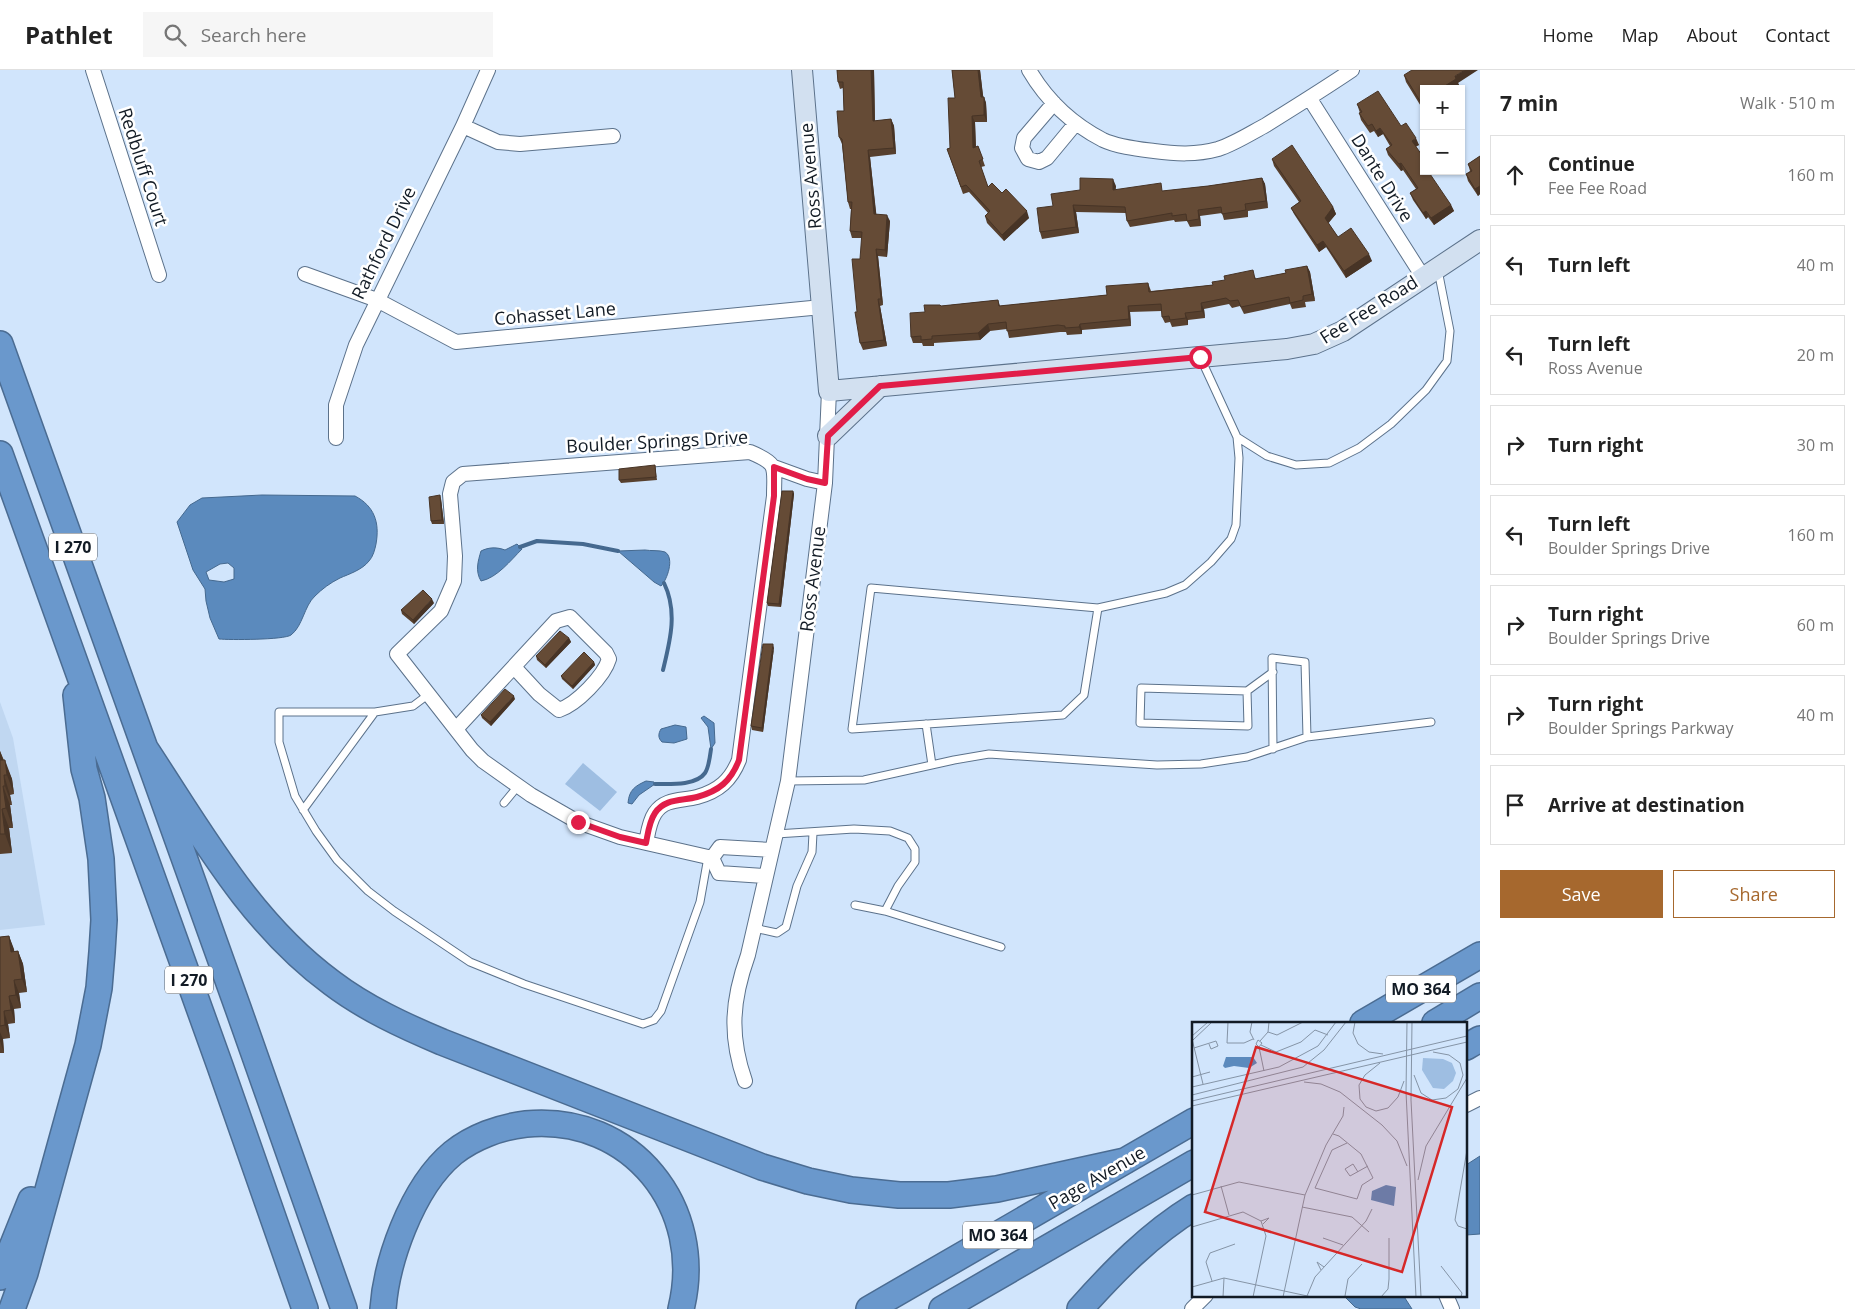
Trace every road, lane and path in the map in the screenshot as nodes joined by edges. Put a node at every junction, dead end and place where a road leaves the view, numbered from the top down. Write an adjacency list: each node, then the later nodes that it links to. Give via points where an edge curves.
1 (93, 70): 14 (street, Redbluff Court)
2 (488, 70): 9 (street, Rathford Drive)
3 (802, 70): 16 (street, Ross Avenue)
4 (1029, 70): 7 (street)
5 (1352, 70): 6 (street)
6 (1310, 99): 8 (street, via 1220,148 1189,154 1116,144); 12 (street, Dante Drive)
7 (1054, 103): 8 (street); 8 (street, via 1024,138 1022,148 1028,158 1038,162 1047,158)
8 (1076, 123)
9 (463, 126): 10 (street, via 498,142 520,144); 15 (street, Rathford Drive)
10 (613, 136)
11 (1480, 240): 12 (street, Fee Fee Road)
12 (1430, 272): 18 (street, Fee Fee Road, via 1343,331 1314,344); 22 (lane, via 1450,331 1447,360 1426,390 1391,424 1359,448 1329,463 1296,465 1267,456)
13 (305, 274): 15 (street, Cohasset Lane)
14 (159, 275)
15 (377, 300): 16 (street, Cohasset Lane, via 456,342); 23 (street, Rathford Drive, via 342,382 336,405)
16 (822, 307): 20 (street, Ross Avenue)
17 (0, 344): 39 (highway, I 270)
18 (1200, 357): 19 (street, Fee Fee Road); 22 (lane)
19 (880, 386): 20 (street, Fee Fee Road); 21 (street)
20 (829, 391): 21 (street, Ross Avenue)
21 (828, 436): 26 (street, Ross Avenue)
22 (1236, 437): 27 (lane, via 1238,490 1236,525 1231,539 1212,562 1185,585)
23 (336, 438)
24 (0, 454): 28 (highway, I 270)
25 (774, 467): 26 (street, Boulder Springs Drive); 32 (street, Boulder Springs Drive, via 768,459 750,452 463,474 453,482 450,494 454,581 441,610 397,654); 47 (street, via 774,496 739,760 724,785 697,797 662,805 650,822)
26 (825, 483): 41 (street, Ross Avenue)
27 (1098, 608): 35 (lane, via 1084,696 1062,715); 35 (lane, via 871,588 852,729)
28 (71, 652): 62 (highway, via 84,769 101,858 104,920 95,1014); 73 (highway, I 270)
29 (514, 667): 29 (street, via 556,621 570,617 609,659 602,674 569,706 559,710); 36 (street)
30 (1272, 672): 31 (lane); 37 (lane, via 1272,658 1305,662); 38 (lane)
31 (1247, 691): 31 (lane, via 1141,688 1140,723 1248,726)
32 (429, 694): 33 (lane, via 413,706); 36 (street)
33 (376, 712): 44 (lane); 44 (lane, via 279,712 279,742 295,796)
34 (1431, 722): 37 (lane)
35 (926, 724): 40 (lane)
36 (456, 728): 42 (street, via 482,761)
37 (1307, 737): 38 (lane)
38 (1273, 749): 40 (lane, via 1247,757 1200,764 1157,765 990,754)
39 (146, 750): 66 (highway, via 232,879 278,936 332,984 366,1006 442,1042 762,1167 851,1190 899,1195 949,1195 997,1189); 74 (highway, I 270)
40 (932, 765): 41 (lane, via 864,780)
41 (788, 781): 46 (street, Ross Avenue)
42 (518, 786): 43 (lane); 47 (street, via 578,822)
43 (504, 803)
44 (303, 810): 49 (lane, via 337,860 368,891 470,962 643,1024 654,1020 661,1011 700,902)
45 (813, 833): 46 (lane); 52 (lane, via 854,829 890,831 908,838 915,849 915,862); 53 (lane, via 812,852 797,886 786,927 777,933)
46 (776, 834): 48 (street, Ross Avenue)
47 (646, 843): 49 (street)
48 (772, 850): 49 (street, via 720,847); 50 (street, Ross Avenue)
49 (710, 858): 50 (street, via 719,873)
50 (765, 876): 53 (street, Ross Avenue)
51 (856, 905): 52 (lane)
52 (885, 911): 54 (lane)
53 (753, 928): 61 (street, Ross Avenue, via 733,1017 735,1046)
54 (1001, 947)
55 (1480, 955): 57 (highway, MO 364)
56 (1480, 996): 58 (highway, MO 364)
57 (1365, 1022)
58 (1437, 1022)
59 (1480, 1039): 60 (highway)
60 (1468, 1046)
61 (745, 1081)
62 (73, 1098): 69 (highway); 72 (highway)
63 (1480, 1098): 64 (street)
64 (1468, 1105)
65 (1192, 1122): 66 (highway, Page Avenue / MO 364)
66 (1125, 1161): 77 (highway, Page Avenue / MO 364)
67 (1192, 1164): 78 (highway, Page Avenue / MO 364)
68 (1192, 1208): 79 (highway, via 1111,1274)
69 (0, 1277)
70 (1205, 1296): 80 (street)
71 (1446, 1296): 81 (street)
72 (12, 1309)
73 (305, 1309)
74 (344, 1309)
75 (383, 1309): 76 (highway, via 385,1286 397,1244 416,1200 438,1168 453,1153 492,1132 541,1123 593,1132 638,1158 653,1174 677,1216 684,1242 687,1264)
76 (680, 1309)
77 (869, 1309)
78 (942, 1309)
79 (1080, 1309)
80 (1192, 1309)
81 (1452, 1309)

